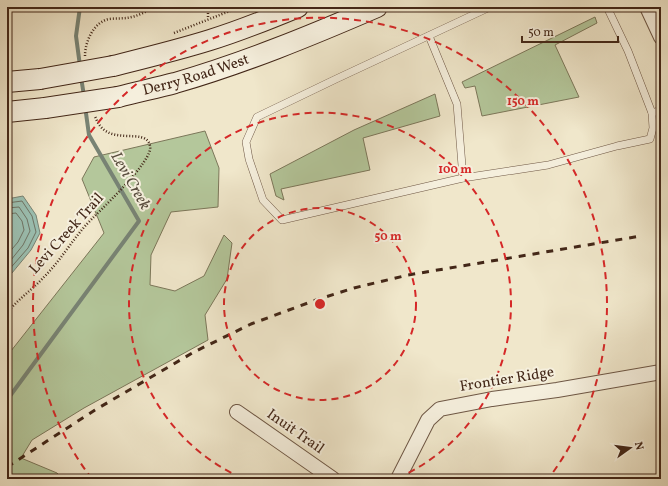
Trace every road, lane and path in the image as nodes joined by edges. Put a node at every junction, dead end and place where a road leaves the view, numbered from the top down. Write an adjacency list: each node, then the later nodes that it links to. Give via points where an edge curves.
1 (208, 7): 10 (path)
2 (217, 7): 9 (path)
3 (240, 7): 9 (path)
4 (298, 7): 14 (main road, Derry Road West, bridge, via 211,39 113,66)
5 (377, 7): 16 (main road, Derry Road West, bridge, via 249,59 174,83 118,96)
6 (490, 7): 12 (lane)
7 (607, 7): 17 (lane, via 628,51)
8 (647, 7): 13 (street)
9 (225, 12): 10 (path)
10 (208, 19): 11 (path)
11 (174, 32)
12 (429, 36): 19 (lane, via 457,104); 19 (lane, via 258,117 246,142 249,159 263,200 282,220)
13 (661, 37)
14 (7, 82)
15 (661, 110): 17 (lane)
16 (7, 112)
17 (652, 113): 19 (lane, via 653,128 650,139 548,165)
18 (141, 167): 20 (path, Levi Creek Trail, via 108,205 85,226 63,257)
19 (463, 178)
20 (7, 313)
21 (661, 372): 24 (street, Frontier Ridge, via 492,398 440,409 428,420)
22 (237, 412): 23 (street, Inuit Trail)
23 (333, 479)
24 (398, 479)

